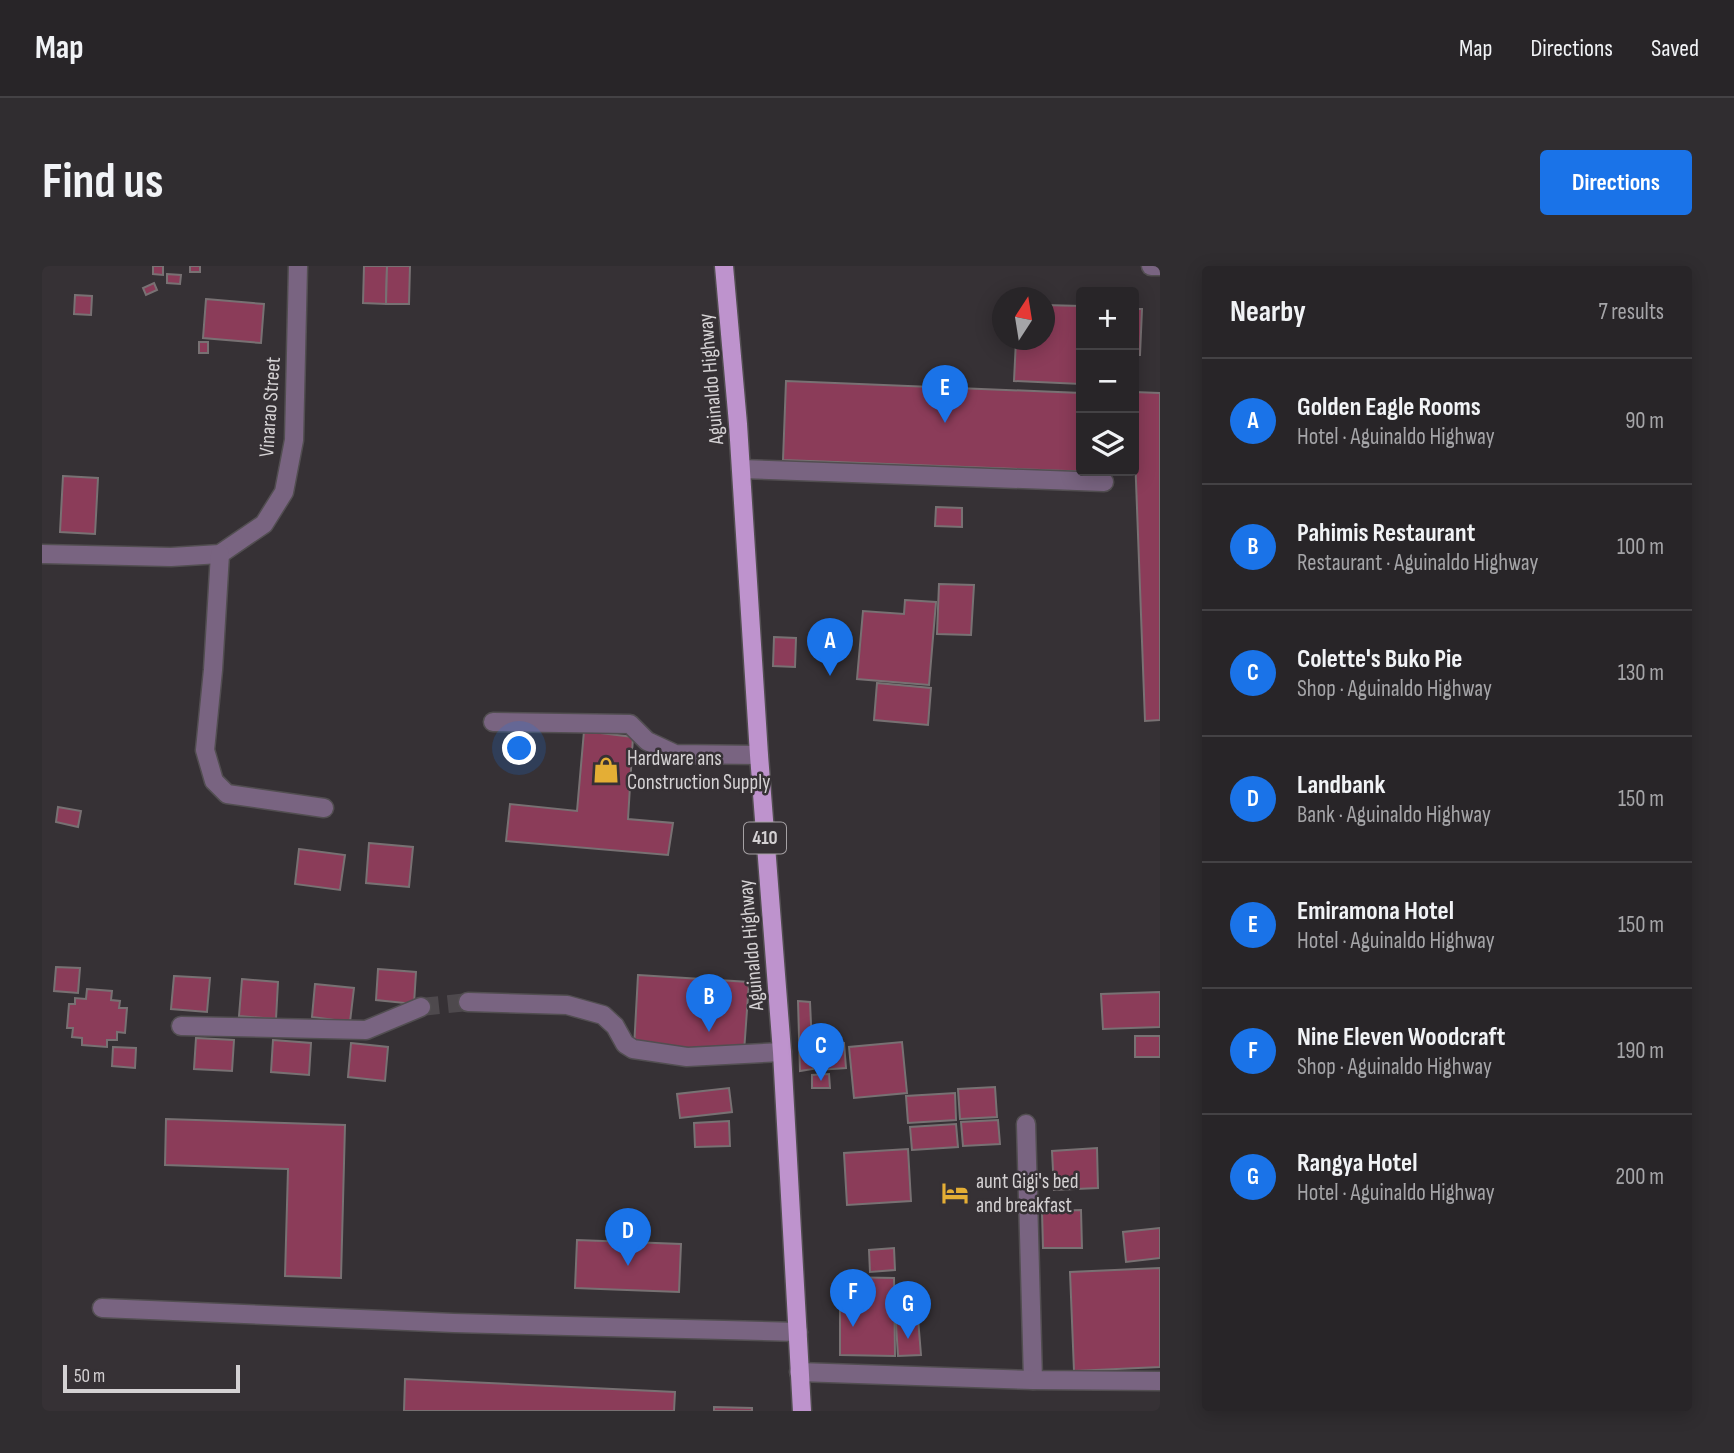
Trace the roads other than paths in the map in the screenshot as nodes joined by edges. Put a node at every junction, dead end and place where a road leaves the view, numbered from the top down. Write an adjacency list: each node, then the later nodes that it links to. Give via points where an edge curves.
1 (298, 266): 8 (street, Vinarao Street, via 294,440 284,492 264,524)
2 (724, 266): 5 (main road, Aguinaldo Highway / 410)
3 (1151, 266): 4 (street)
4 (1160, 267)
5 (741, 468): 6 (street); 10 (main road, Aguinaldo Highway / 410)
6 (1104, 482)
7 (42, 554): 8 (street)
8 (220, 554): 11 (street, via 205,750 214,781 227,794)
9 (493, 722): 10 (street, via 630,724 647,741 676,754)
10 (759, 755): 15 (main road, Aguinaldo Highway / 410)
11 (324, 808)
12 (468, 1002): 15 (street, via 567,1005 603,1015 634,1049 687,1057)
13 (421, 1007): 14 (street, via 366,1030)
14 (181, 1026)
15 (782, 1052): 18 (main road, Aguinaldo Highway / 410)
16 (1026, 1124): 20 (street)
17 (102, 1308): 18 (street)
18 (798, 1332): 19 (main road, Aguinaldo Highway / 410)
19 (799, 1372): 20 (street); 22 (main road, Aguinaldo Highway / 410)
20 (1033, 1380): 21 (street)
21 (1160, 1381)
22 (802, 1411)

